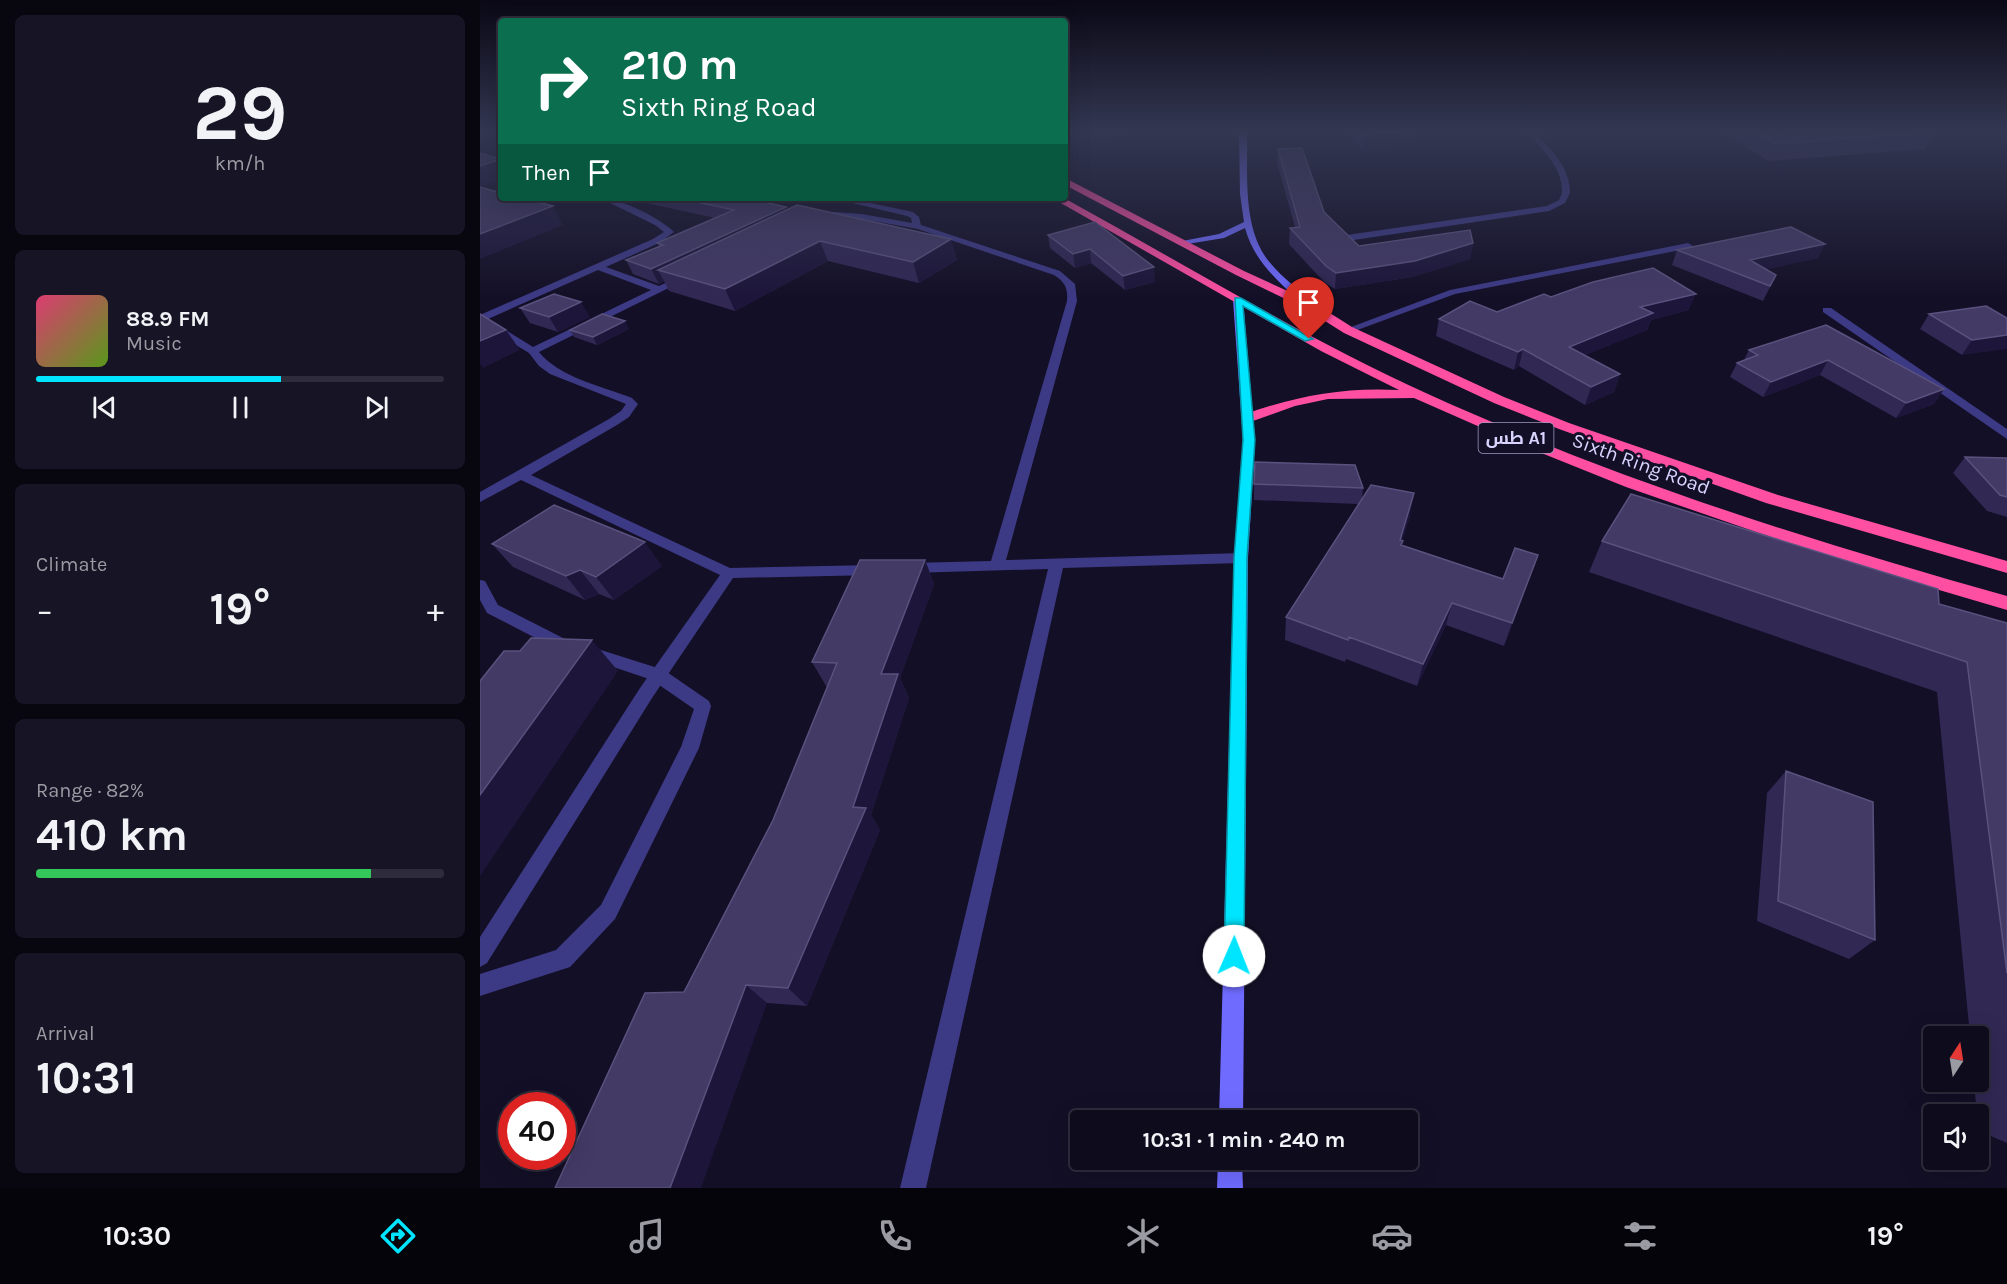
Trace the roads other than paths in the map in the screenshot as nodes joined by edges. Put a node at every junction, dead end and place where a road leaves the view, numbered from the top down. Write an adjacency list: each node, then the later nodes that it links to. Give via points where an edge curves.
1 (1077, 187): 13 (highway, Sixth Ring Road / طس A1)
2 (1245, 187): 10 (street)
3 (1566, 187): 12 (street, via 1562,201 1549,208)
4 (498, 192): 5 (street)
5 (480, 198)
6 (610, 201): 15 (street, via 670,232)
7 (849, 201): 11 (street, via 910,214)
8 (1062, 201): 18 (highway, Sixth Ring Road / طس A1)
9 (824, 216): 11 (street)
10 (1247, 224): 13 (street, via 1221,236); 19 (street, via 1264,261)
11 (917, 226): 31 (street, via 1058,273 1071,284 1072,301)
12 (1340, 239)
13 (1181, 242): 19 (highway, Sixth Ring Road / طس A1)
14 (1688, 246): 22 (street, via 1453,292)
15 (598, 267): 17 (street); 21 (street)
16 (690, 275): 17 (street)
17 (660, 290): 23 (street)
18 (1238, 300): 24 (highway, Sixth Ring Road / طس A1); 25 (street)
19 (1310, 306): 22 (highway, Sixth Ring Road / طس A1)
20 (1827, 310): 26 (street)
21 (480, 319): 23 (street)
22 (1348, 330): 32 (highway, Sixth Ring Road / طس A1, via 1499,400 1672,465 1867,528)
23 (533, 351): 27 (street, via 554,372 632,404 613,422)
24 (1421, 396): 25 (highway, via 1333,393 1300,399); 35 (highway, Sixth Ring Road / طس A1, via 1632,484 1840,555)
25 (1248, 418): 29 (street)
26 (2007, 435)
27 (521, 475): 28 (street); 33 (street)
28 (480, 498)
29 (1241, 558): 30 (street); 40 (street)
30 (1057, 564): 31 (street); 42 (street)
31 (997, 565): 33 (street)
32 (2007, 567)
33 (729, 573): 37 (street)
34 (480, 585): 36 (street)
35 (2007, 603)
36 (486, 613): 37 (street, via 557,642)
37 (658, 675): 38 (street); 39 (street, via 703,706 690,748 608,912 562,959)
38 (480, 956)
39 (480, 985)
40 (1231, 1110)
41 (1230, 1170): 43 (street)
42 (913, 1188)
43 (1230, 1188)

